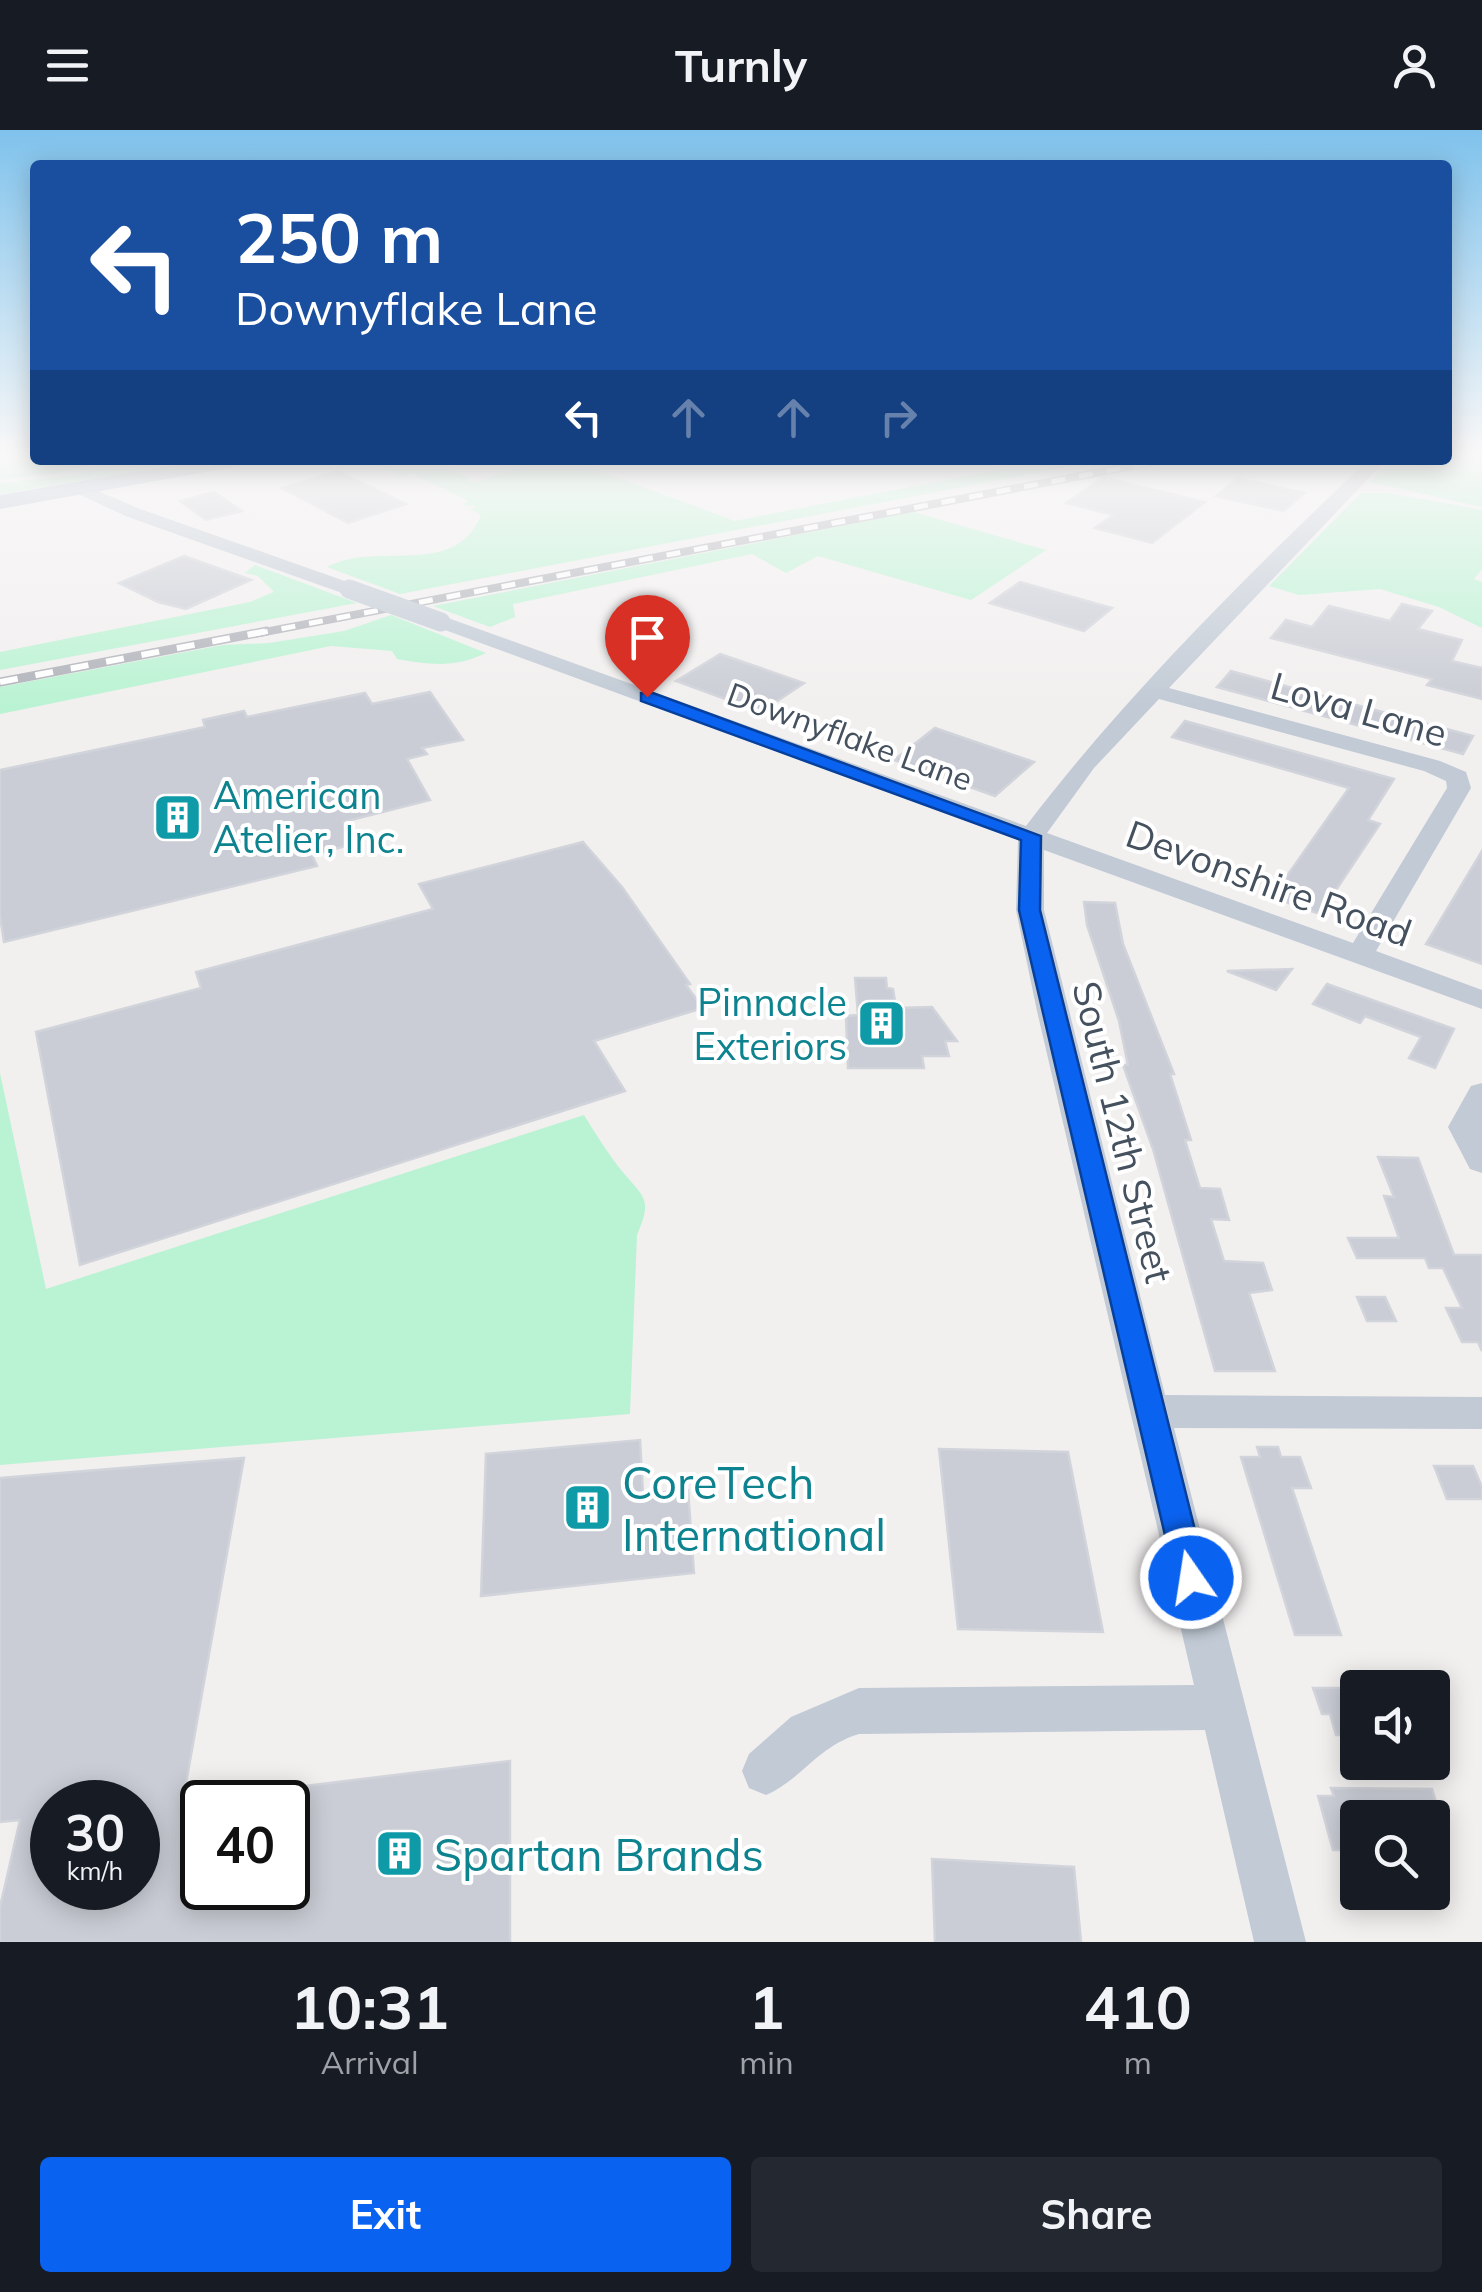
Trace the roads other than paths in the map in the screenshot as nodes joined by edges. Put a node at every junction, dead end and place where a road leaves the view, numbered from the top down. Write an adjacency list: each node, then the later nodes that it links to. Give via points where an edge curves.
1 (203, 538): 4 (street, Downyflake Lane, bridge)
2 (1298, 538): 3 (street)
3 (1155, 690): 4 (street, via 1086,763); 5 (street, Lova Lane, via 1458,778 1459,788)
4 (1031, 836): 5 (street, Devonshire Road); 9 (street, South 12th Street, via 1030,910)
5 (1359, 956): 6 (street, Devonshire Road)
6 (1482, 1000)
7 (1482, 1094): 8 (street, via 1464,1128)
8 (1482, 1162)
9 (1151, 1411): 10 (street); 11 (street, South 12th Street)
10 (1482, 1413)
11 (1222, 1707): 12 (street, via 859,1711 795,1739); 13 (street, South 12th Street)
12 (766, 1771)
13 (1280, 1942)

